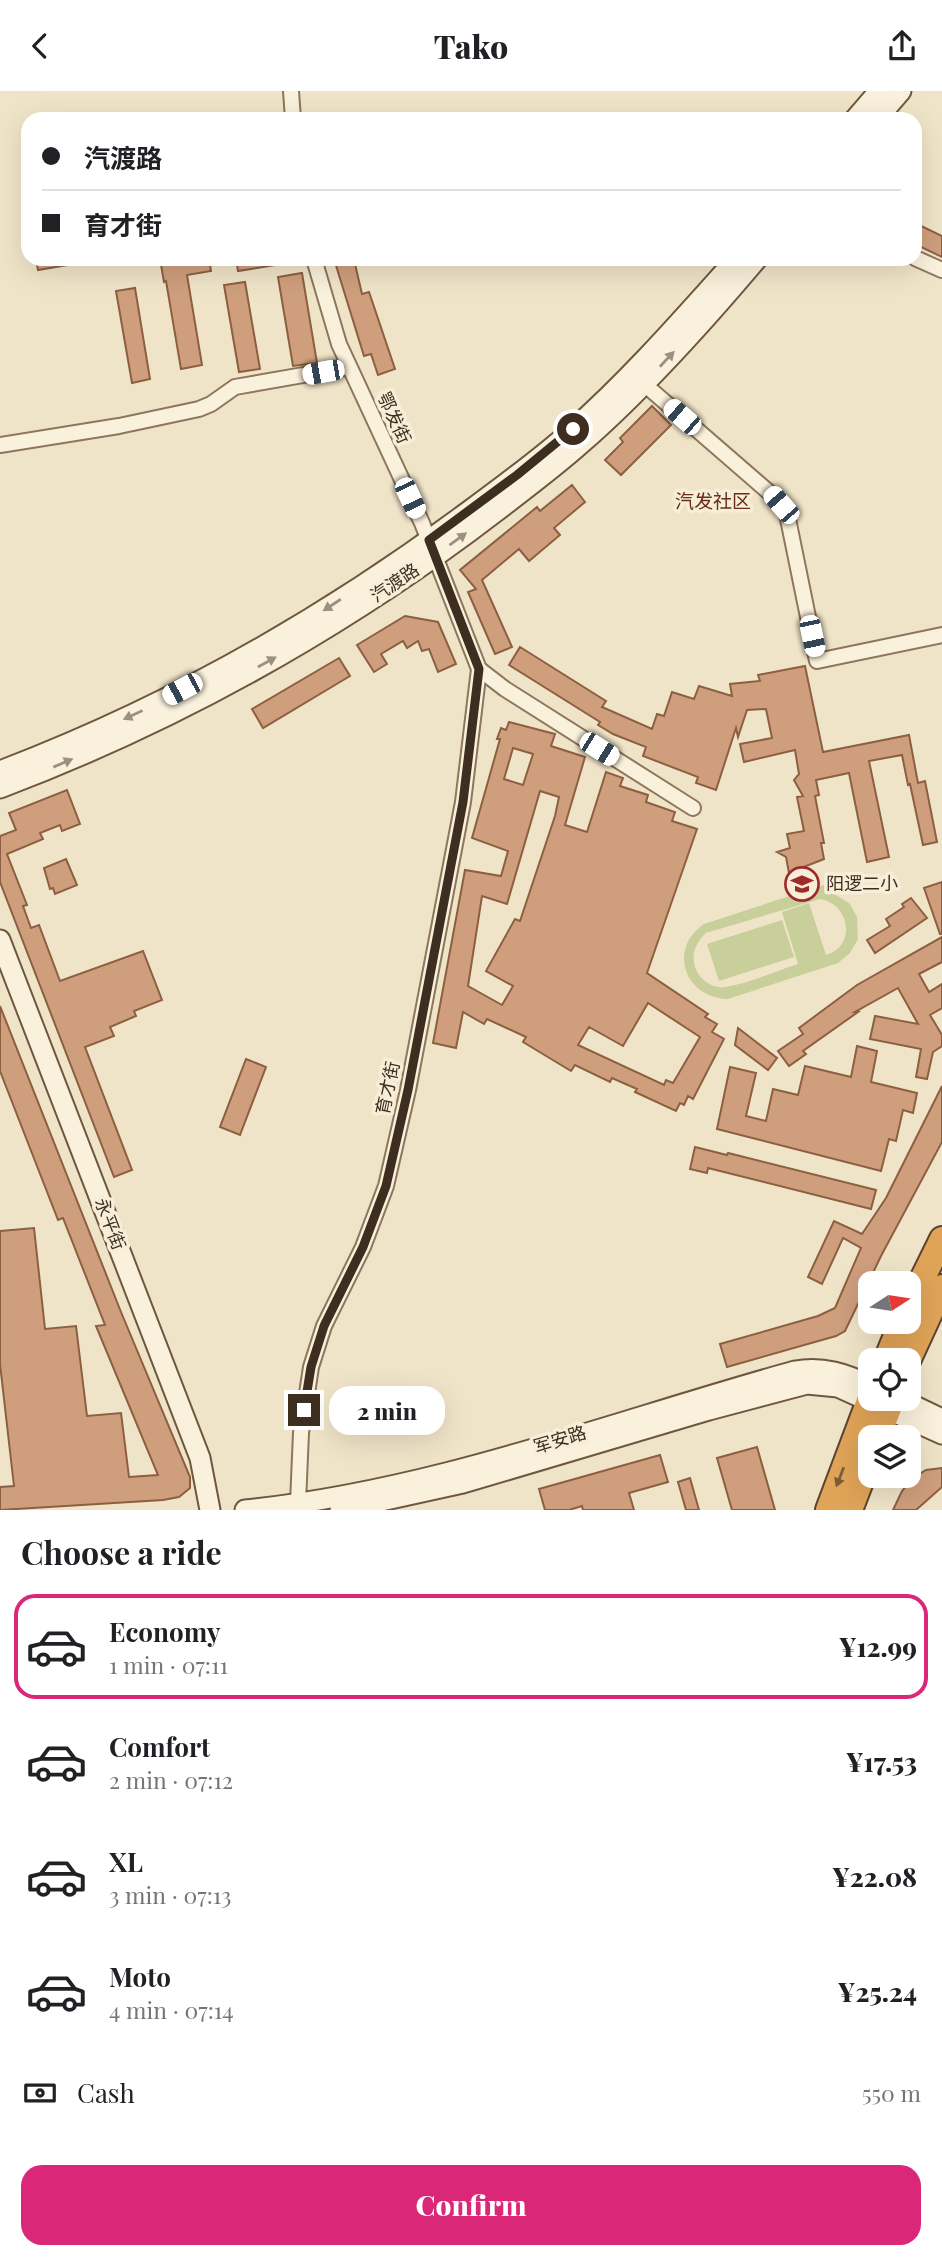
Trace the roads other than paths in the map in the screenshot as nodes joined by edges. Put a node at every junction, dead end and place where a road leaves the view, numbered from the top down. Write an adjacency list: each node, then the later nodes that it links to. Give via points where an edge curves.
1 (291, 91): 4 (street)
2 (879, 91): 5 (street)
3 (901, 91): 6 (street)
4 (292, 112)
5 (861, 112)
6 (883, 112)
7 (922, 261): 11 (street)
8 (316, 266): 12 (street, 鄂发街)
9 (730, 266): 15 (street, 汽渡路, via 573,429)
10 (751, 266): 13 (street, 汽渡路, one-way to 10)
11 (942, 270)
12 (349, 367): 14 (street, via 235,387 199,409); 15 (street, 鄂发街)
13 (643, 383): 15 (street, 汽渡路, one-way to 13, via 552,469); 16 (street, via 781,505 787,515 817,661)
14 (0, 445)
15 (432, 548): 17 (street, 鄂发街); 18 (street, 汽渡路, one-way to 18, via 138,713); 19 (street, 汽渡路, one-way to 15, via 145,728 335,624)
16 (942, 635)
17 (479, 669): 20 (street); 34 (street, 育才街, via 463,802 408,1090 386,1186 363,1247 328,1316 311,1367 301,1433)
18 (0, 771)
19 (0, 788)
20 (694, 809)
21 (0, 940): 35 (street, 永平街, via 200,1458)
22 (942, 1239): 23 (highway)
23 (921, 1282)
24 (942, 1287): 25 (highway)
25 (914, 1348)
26 (858, 1383): 34 (street, 军安路, via 827,1369 796,1371 459,1469)
27 (858, 1393): 37 (street, 军安路, via 807,1384 463,1483)
28 (875, 1411): 38 (highway, one-way to 38)
29 (902, 1411): 32 (street, 军安路)
30 (918, 1411): 31 (street, 军安路)
31 (942, 1419)
32 (942, 1434)
33 (858, 1488): 39 (highway)
34 (298, 1503): 36 (street, 军安路)
35 (209, 1510)
36 (245, 1510)
37 (340, 1510)
38 (828, 1510)
39 (850, 1510)

